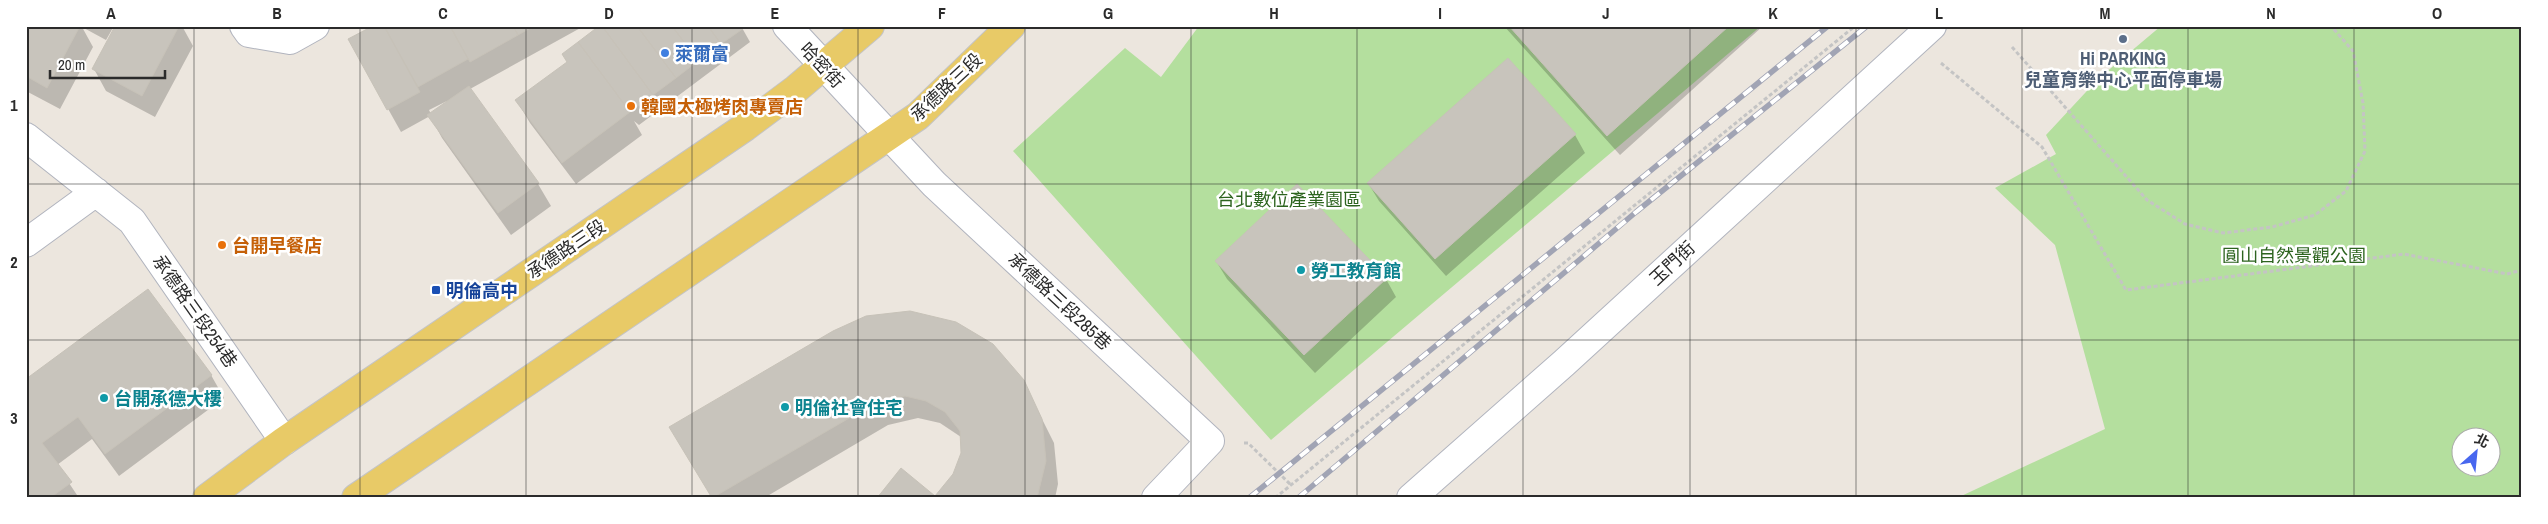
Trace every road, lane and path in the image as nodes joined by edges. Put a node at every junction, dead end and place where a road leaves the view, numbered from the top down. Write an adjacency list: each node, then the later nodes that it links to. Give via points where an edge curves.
1 (244, 26): 2 (street, via 249,33 290,40)
2 (315, 26)
3 (787, 26): 11 (street, 哈密街)
4 (870, 26): 11 (main road, 承德路三段)
5 (1010, 26): 13 (main road, 承德路三段, via 918,116)
6 (1855, 26): 20 (path)
7 (1932, 26): 25 (street, 玉門街, via 1564,363)
8 (2331, 26): 9 (path, via 2353,51 2363,103 2365,151 2346,191 2315,215 2272,227 2224,233 2185,224 2147,200)
9 (2012, 47)
10 (1934, 58): 17 (path, via 2042,146 2126,290 2404,254 2507,274)
11 (823, 67): 12 (street, 哈密街); 18 (main road, 承德路三段, via 745,127)
12 (858, 102): 13 (street, 承德路三段285巷)
13 (890, 136): 19 (street, 承德路三段285巷, via 934,184); 23 (main road, 承德路三段)
14 (26, 137): 15 (street, 承德路三段254巷)
15 (96, 192): 16 (street); 18 (street, 承德路三段254巷, via 132,220)
16 (26, 243)
17 (2522, 270)
18 (284, 441): 22 (main road, 承德路三段)
19 (1210, 441): 20 (path, via 1248,444); 24 (street)
20 (1290, 484): 21 (path)
21 (1277, 497)
22 (207, 498)
23 (356, 498)
24 (1156, 498)
25 (1411, 498)

